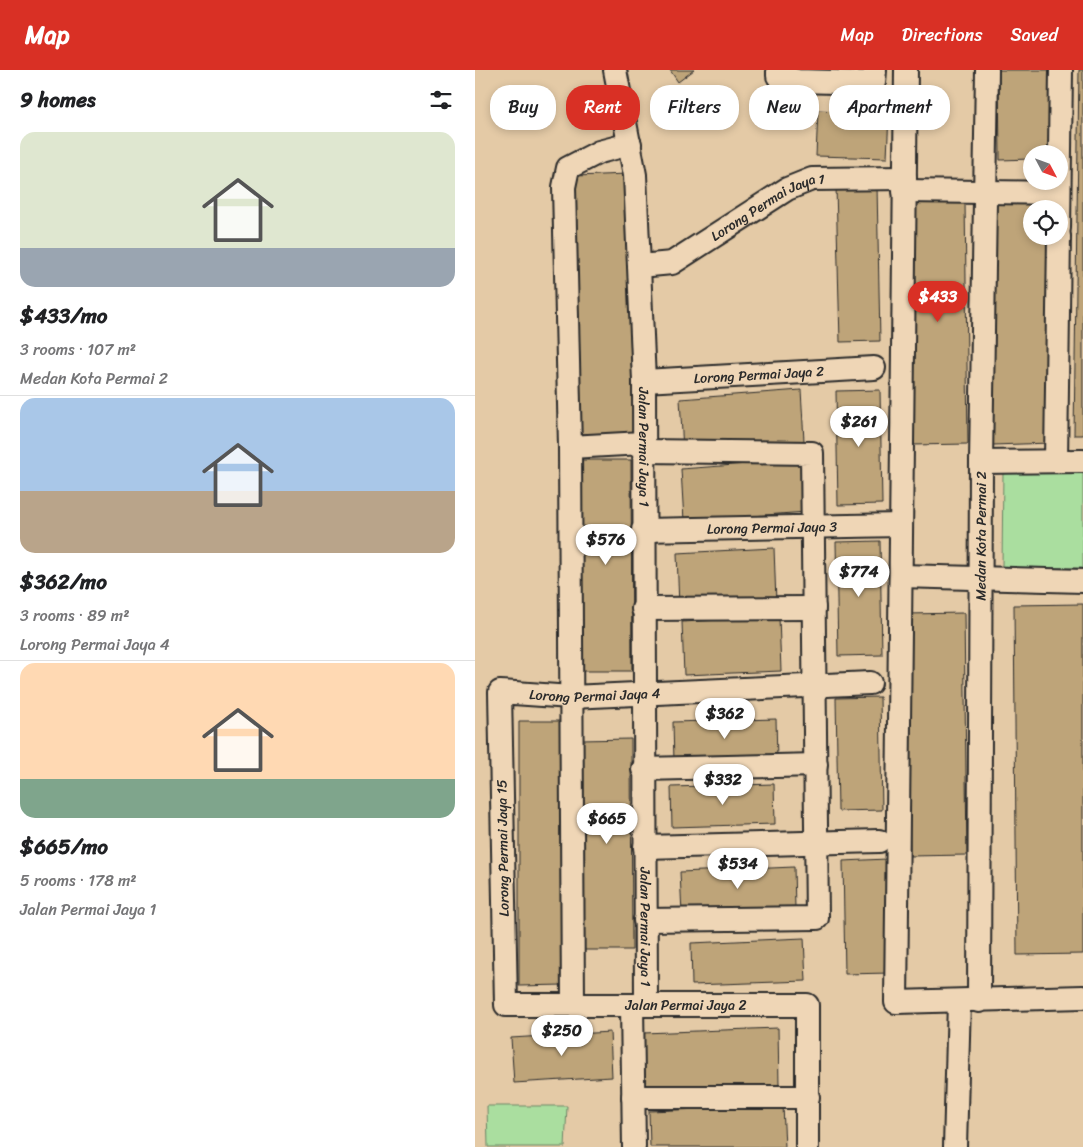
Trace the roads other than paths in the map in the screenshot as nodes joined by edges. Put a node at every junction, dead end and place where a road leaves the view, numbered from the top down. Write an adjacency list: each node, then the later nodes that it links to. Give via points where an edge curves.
1 (615, 70): 7 (street, Jalan Permai Jaya 1)
2 (875, 70): 6 (street, via 874,83 797,82)
3 (906, 70): 8 (street)
4 (987, 70): 9 (street, Medan Kota Permai 2)
5 (1061, 70): 10 (street)
6 (778, 73)
7 (630, 144): 13 (street, Jalan Permai Jaya 1); 16 (street, via 599,152 568,168 564,187)
8 (905, 184): 9 (street, Lorong Permai Jaya 1); 13 (street, Lorong Permai Jaya 1, via 812,179 787,189 672,263); 21 (street)
9 (985, 191): 10 (street, Lorong Permai Jaya 1); 20 (street, Medan Kota Permai 2)
10 (1059, 193): 11 (street)
11 (1059, 200)
12 (1059, 245): 18 (street)
13 (640, 266): 15 (street, Jalan Permai Jaya 1)
14 (874, 368): 15 (street, Lorong Permai Jaya 2)
15 (644, 381): 17 (street, Jalan Permai Jaya 1)
16 (570, 447): 17 (street); 33 (street)
17 (643, 447): 22 (street, via 812,453); 23 (street, Jalan Permai Jaya 1)
18 (1056, 461): 19 (street); 20 (street)
19 (1083, 461)
20 (981, 462): 25 (street, Medan Kota Permai 2)
21 (901, 525): 22 (street, Lorong Permai Jaya 3); 24 (street)
22 (813, 528): 23 (street, Lorong Permai Jaya 3); 27 (street)
23 (643, 530): 28 (street, Jalan Permai Jaya 1)
24 (901, 576): 25 (street); 41 (street, via 896,1002)
25 (982, 580): 26 (street); 41 (street, Medan Kota Permai 2)
26 (1083, 581)
27 (814, 608): 28 (street); 30 (street)
28 (643, 609): 32 (street, Jalan Permai Jaya 1)
29 (870, 683): 30 (street, Lorong Permai Jaya 4)
30 (815, 686): 32 (street, Lorong Permai Jaya 4); 34 (street)
31 (500, 692): 33 (street, Lorong Permai Jaya 4); 42 (street, Lorong Permai Jaya 15)
32 (643, 693): 33 (street, Lorong Permai Jaya 4); 35 (street, Jalan Permai Jaya 1)
33 (571, 697): 43 (street)
34 (816, 764): 35 (street); 37 (street)
35 (643, 769): 38 (street, Jalan Permai Jaya 1)
36 (879, 842): 37 (street)
37 (817, 845): 38 (street); 39 (street, via 817,918)
38 (645, 847): 39 (street, Jalan Permai Jaya 1)
39 (645, 920): 44 (street, Jalan Permai Jaya 1)
40 (1083, 997): 41 (street)
41 (969, 1001): 49 (street, Medan Kota Permai 2)
42 (505, 1005): 43 (street, Jalan Permai Jaya 2)
43 (573, 1005): 44 (street, Jalan Permai Jaya 2)
44 (639, 1005): 45 (street, Jalan Permai Jaya 1); 46 (street, Jalan Permai Jaya 2, via 807,1005)
45 (633, 1097): 46 (street); 47 (street, Jalan Permai Jaya 1)
46 (808, 1097): 48 (street)
47 (634, 1147)
48 (807, 1147)
49 (955, 1147)

